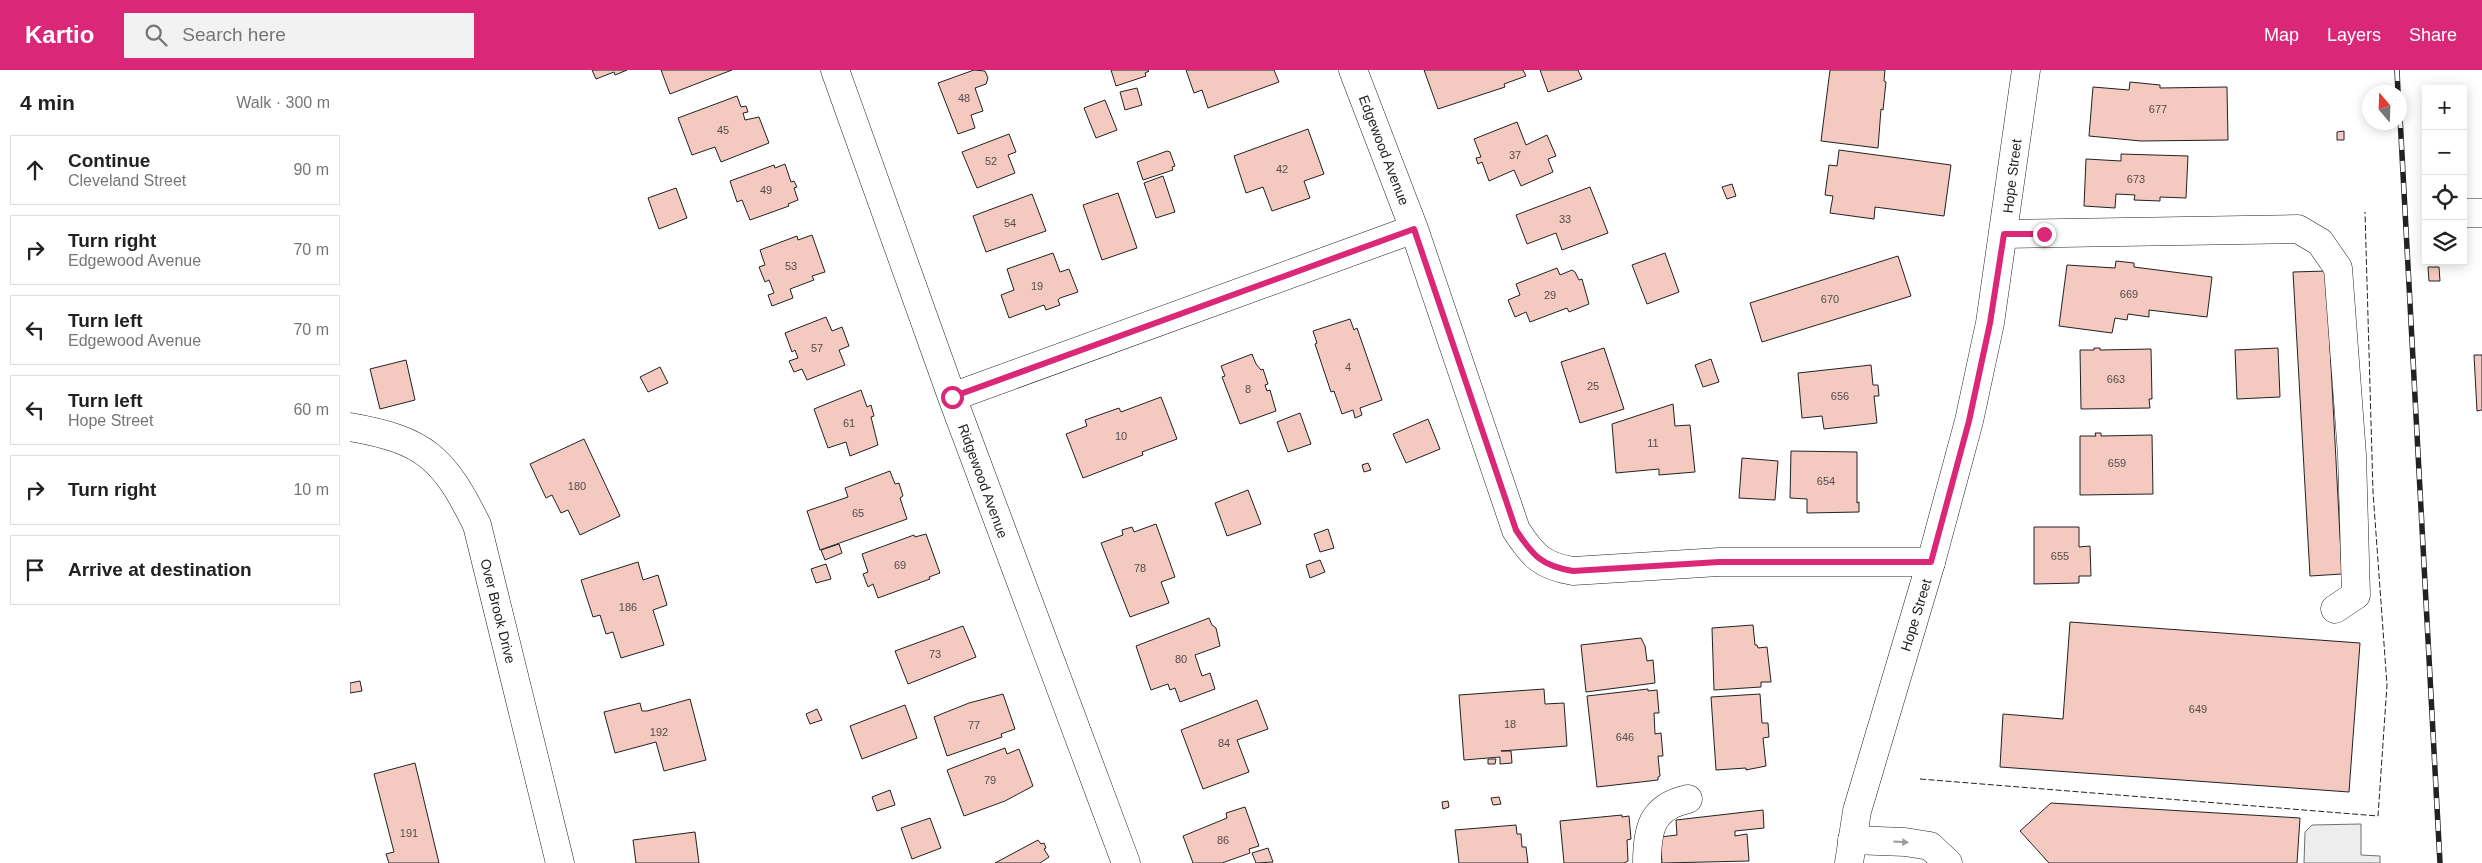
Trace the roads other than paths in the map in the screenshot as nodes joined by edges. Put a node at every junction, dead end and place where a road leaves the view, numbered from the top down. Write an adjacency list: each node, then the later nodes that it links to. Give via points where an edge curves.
1 (835, 70): 6 (street, Ridgewood Avenue)
2 (1353, 70): 4 (street, Edgewood Avenue)
3 (2026, 70): 5 (street, Hope Street)
4 (1414, 229): 6 (street); 8 (street, Edgewood Avenue, via 1516,530 1526,547 1552,567 1573,571 1719,562)
5 (2004, 234): 8 (street, Hope Street, via 1990,323 1969,421); 9 (street, via 2298,229 2320,242 2338,268 2352,455 2356,595)
6 (952, 397): 13 (street, Ridgewood Avenue)
7 (350, 427): 12 (street, Over Brook Drive, via 406,441 440,463 460,491 477,526)
8 (1931, 562): 11 (street, Hope Street, via 1857,812)
9 (2335, 609)
10 (1688, 799): 14 (street, via 1670,804 1654,819 1647,840)
11 (1851, 851): 15 (street, one-way to 15, via 1930,846)
12 (560, 863)
13 (1126, 863)
14 (1647, 863)
15 (1948, 863)

